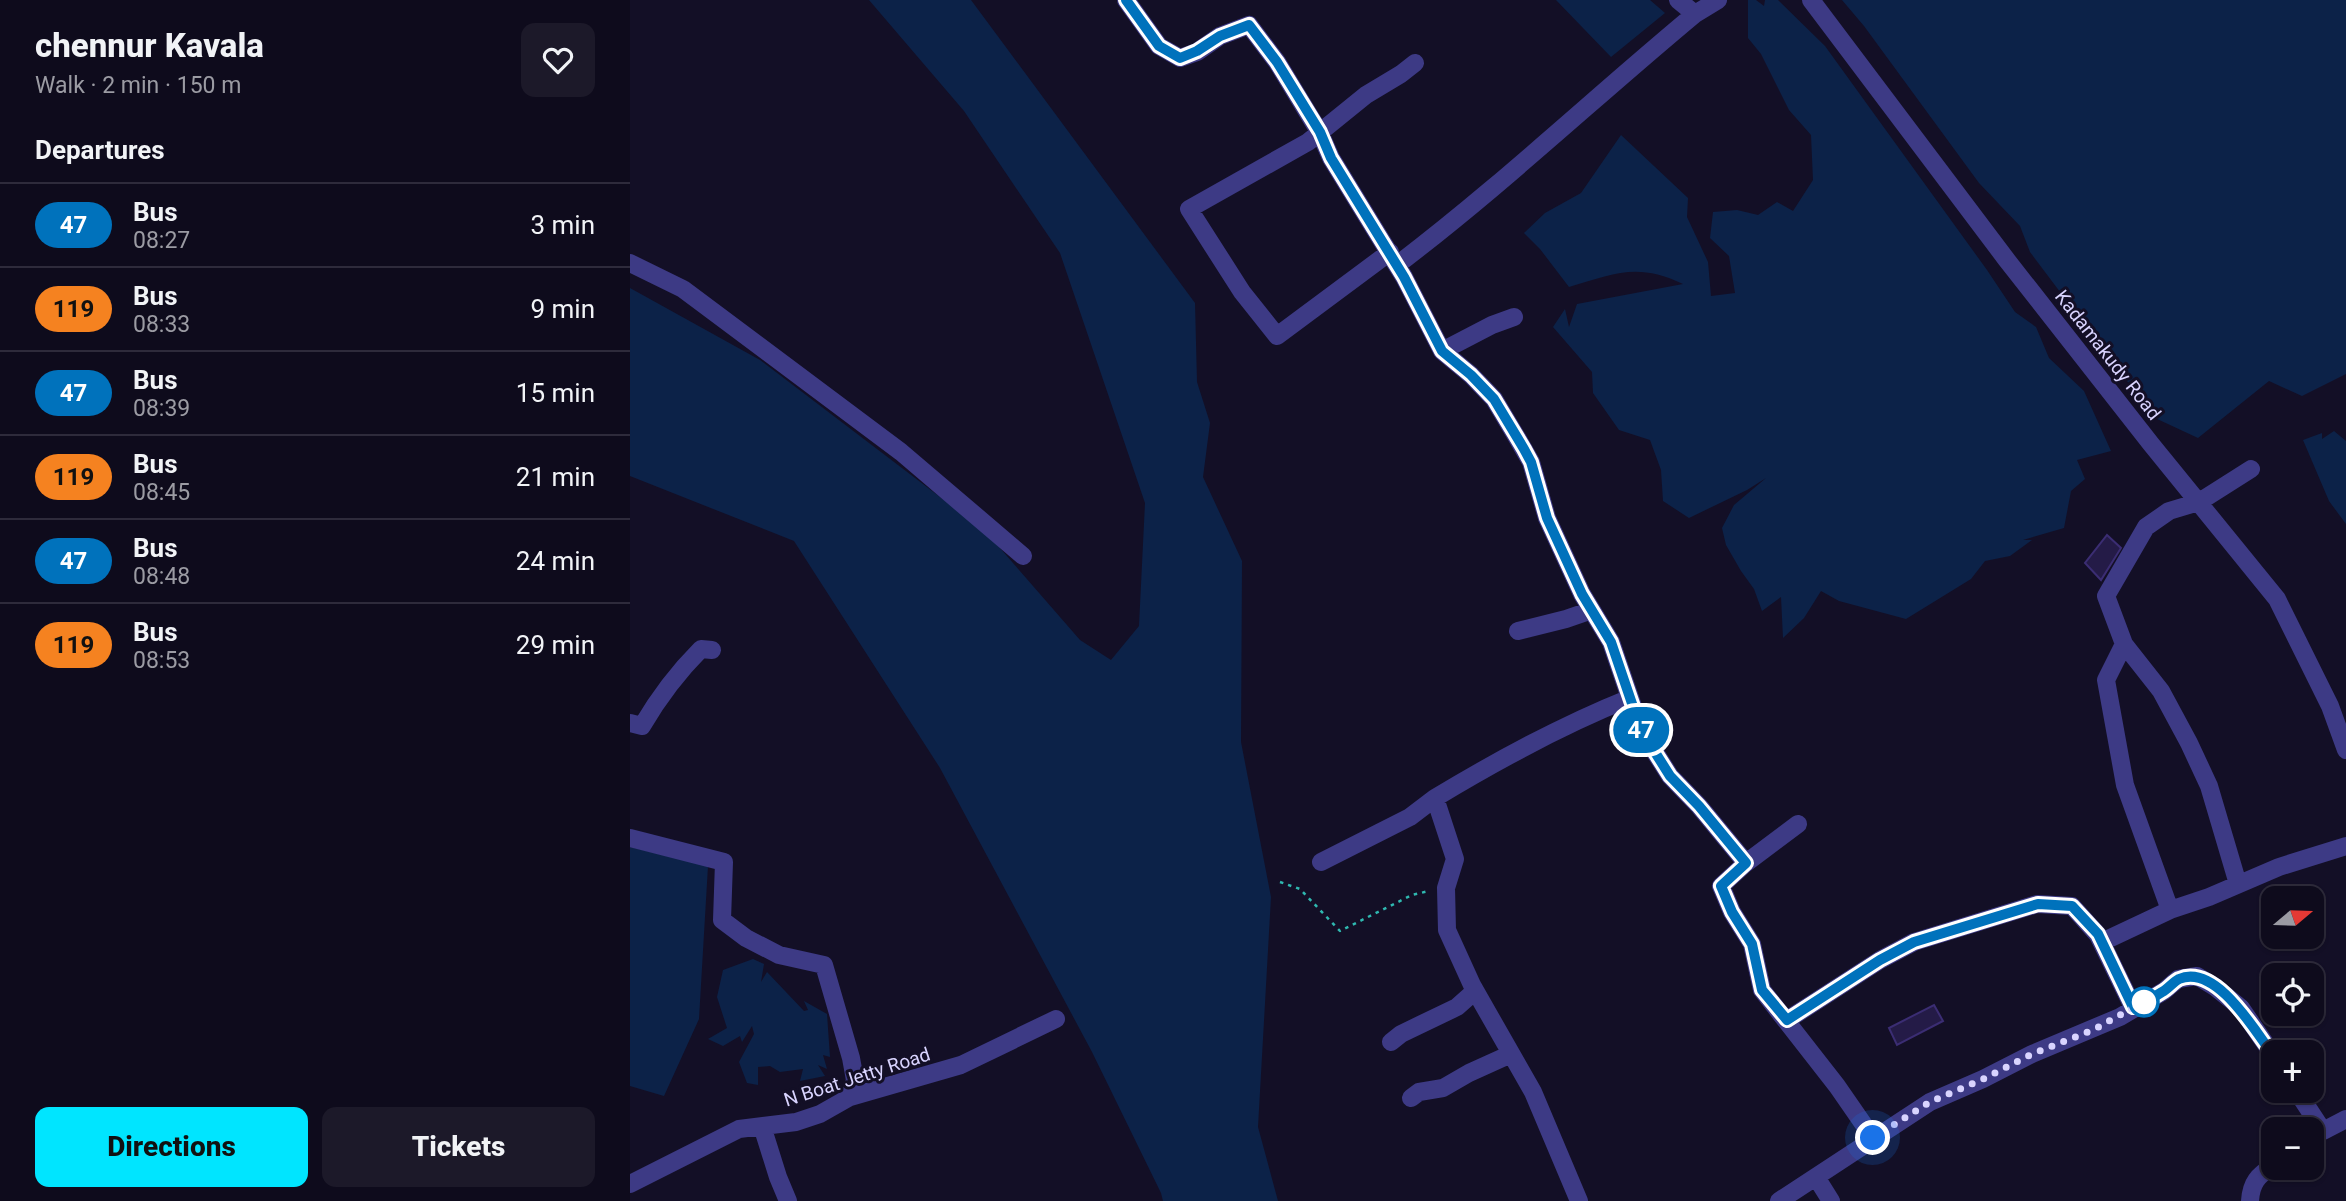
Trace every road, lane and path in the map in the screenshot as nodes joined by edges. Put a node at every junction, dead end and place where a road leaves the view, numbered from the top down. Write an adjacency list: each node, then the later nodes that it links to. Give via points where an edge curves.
1 (1126, 0): 7 (street, via 1159,46 1180,58 1249,25)
2 (1678, 0): 5 (street)
3 (1718, 0): 5 (street)
4 (1811, 0): 13 (street, Kadamakudy Road, via 2006,259)
5 (1695, 14): 8 (street, via 1515,171)
6 (1415, 63): 7 (street)
7 (1320, 132): 8 (street); 8 (street, via 1189,209 1195,220 1277,336)
8 (1393, 259): 11 (street)
9 (630, 262): 14 (street, via 683,289 858,419)
10 (1514, 317): 11 (street)
11 (1442, 351): 15 (street, via 1494,399 1516,436 1531,462 1547,518)
12 (2251, 469): 13 (street)
13 (2199, 502): 17 (street, via 2169,511 2146,527 2106,596); 21 (street, Kadamakudy Road, via 2277,598 2330,706)
14 (1023, 556)
15 (1592, 610): 16 (street); 19 (street, via 1611,642)
16 (1518, 631)
17 (2124, 644): 29 (street, via 2161,691 2189,743 2209,786); 31 (street, via 2106,680 2125,785)
18 (712, 650): 20 (street, via 701,649 682,668 642,726)
19 (1630, 698): 22 (street, via 1506,756); 27 (street, via 1641,730 1670,776)
20 (630, 723)
21 (2346, 750)
22 (1435, 798): 26 (street, via 1410,817); 30 (street, via 1455,859)
23 (1798, 824): 27 (street)
24 (630, 838): 40 (street, via 724,862 722,920 779,955 824,965 851,1058 855,1080)
25 (2346, 846): 29 (street)
26 (1321, 862)
27 (1746, 863): 36 (street, via 1721,886 1752,944 1762,990)
28 (1280, 882): 30 (path, via 1300,889 1340,931 1412,895)
29 (2238, 884): 31 (street)
30 (1446, 888): 33 (street, via 1447,930)
31 (2170, 910): 32 (street)
32 (2102, 942): 34 (street); 36 (street, via 2072,906 2038,904 1914,942)
33 (1475, 991): 38 (street, via 1457,1007); 39 (street)
34 (2133, 1007): 37 (street, via 2178,979 2197,976 2241,1008); 45 (street, via 2093,1030 1930,1102)
35 (1056, 1019): 40 (street, N Boat Jetty Road, via 961,1065)
36 (1787, 1020): 45 (street)
37 (2263, 1040)
38 (1391, 1042)
39 (1511, 1054): 41 (street, via 1443,1088); 50 (street, via 1533,1092)
40 (850, 1097): 43 (street, N Boat Jetty Road, via 796,1122)
41 (1411, 1098)
42 (2346, 1119): 44 (street)
43 (762, 1126): 48 (street, N Boat Jetty Road, via 739,1129); 49 (street)
44 (2324, 1132)
45 (1873, 1138): 47 (street)
46 (2261, 1173): 53 (street, via 2251,1188)
47 (1816, 1177): 51 (street); 52 (street)
48 (630, 1184)
49 (788, 1201)
50 (1579, 1201)
51 (1779, 1201)
52 (1830, 1201)
53 (2250, 1201)

